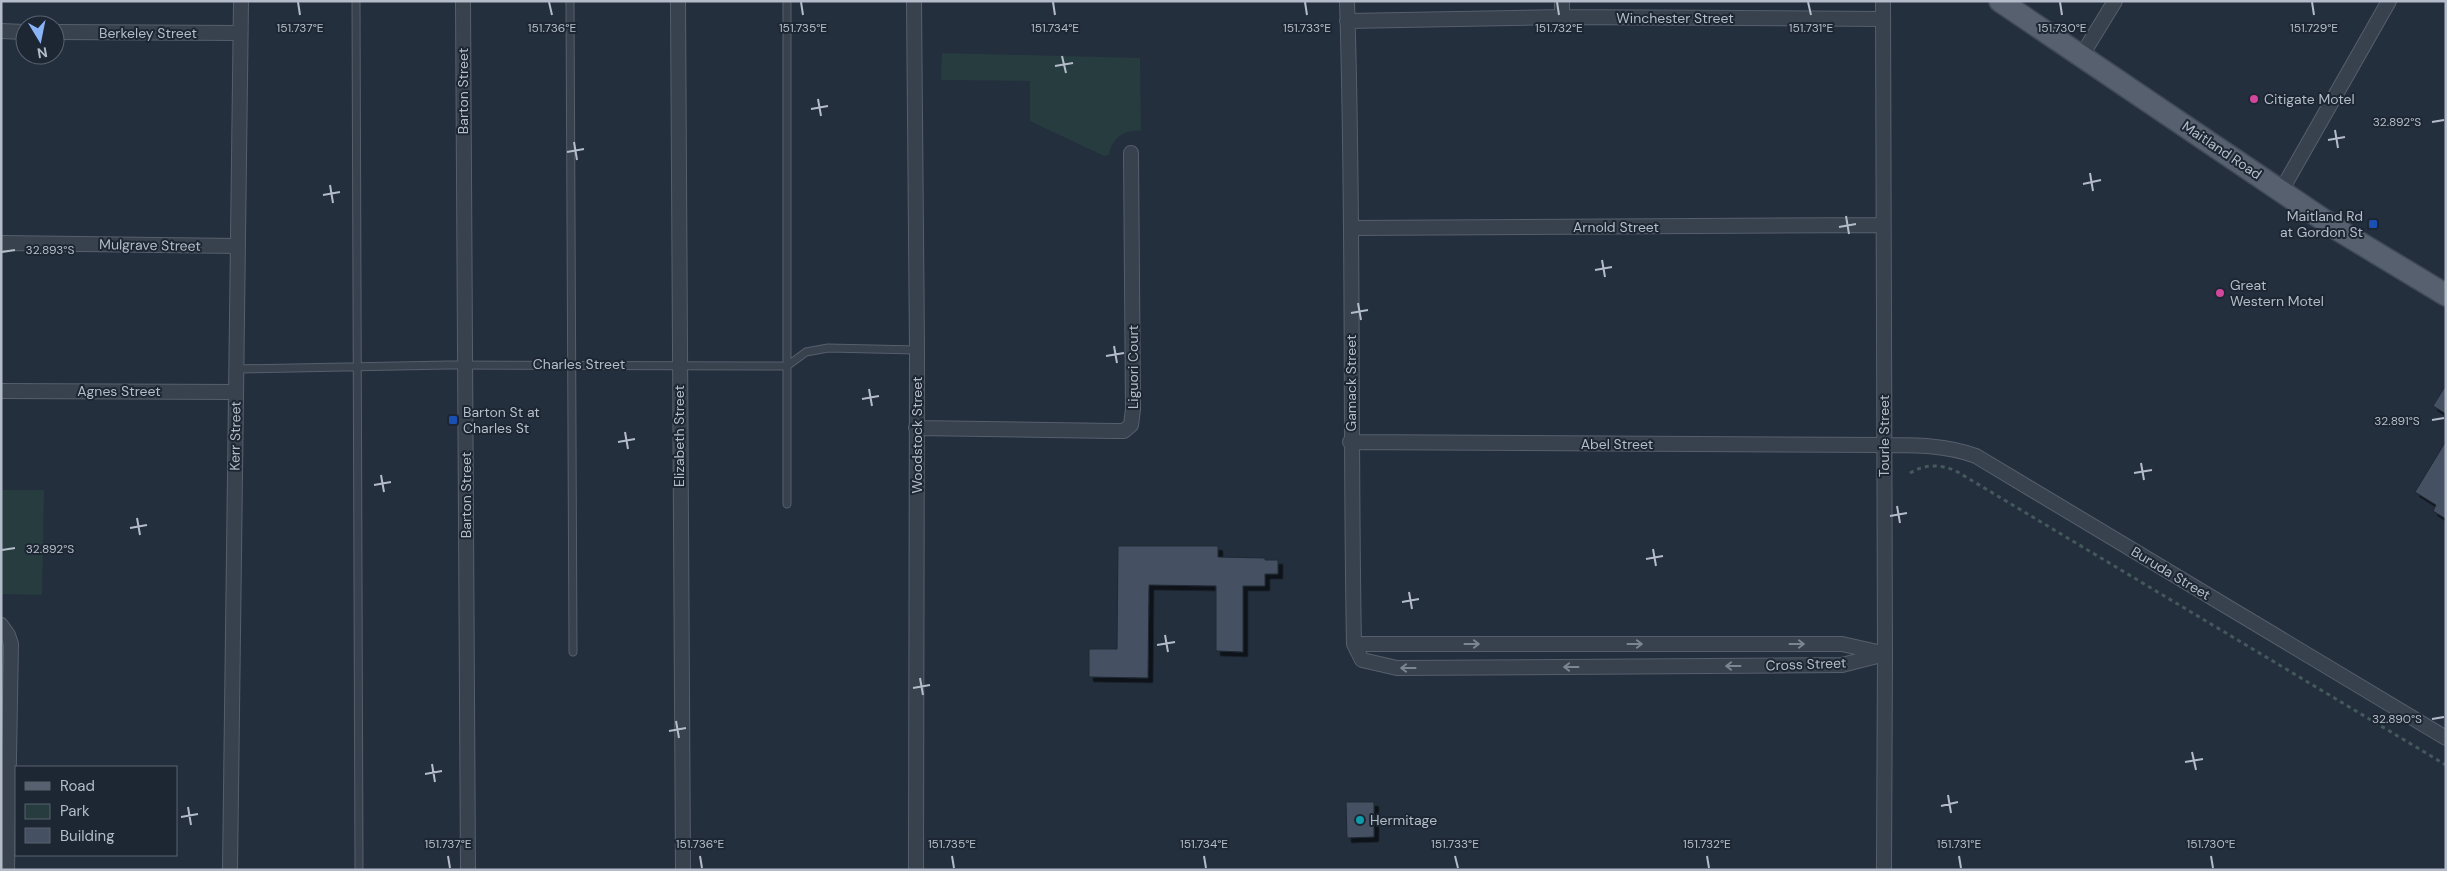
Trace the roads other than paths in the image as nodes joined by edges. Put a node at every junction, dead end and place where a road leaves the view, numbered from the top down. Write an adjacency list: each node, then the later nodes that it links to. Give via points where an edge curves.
1 (240, 1): 20 (street, Kerr Street)
2 (356, 1): 34 (lane)
3 (463, 1): 31 (street, Barton Street)
4 (570, 1): 32 (lane)
5 (678, 1): 30 (street, Elizabeth Street)
6 (787, 1): 33 (lane)
7 (914, 1): 29 (street, Woodstock Street)
8 (1347, 1): 16 (street, Gamack Street)
9 (1562, 1): 14 (street)
10 (1883, 1): 15 (street, Tourle Street)
11 (2000, 1): 21 (main road, Maitland Road)
12 (2115, 1): 21 (street)
13 (2389, 1): 23 (street)
14 (1562, 17): 15 (street, Winchester Street); 16 (street, Winchester Street)
15 (1883, 20): 24 (street, Tourle Street)
16 (1347, 21): 25 (street, Gamack Street)
17 (1, 31): 18 (street)
18 (15, 32)
19 (65, 32): 20 (street, Berkeley Street)
20 (240, 33): 27 (street, Kerr Street)
21 (2082, 55): 23 (main road, Maitland Road)
22 (1131, 153): 38 (street, Liguori Court, via 1131,425 1124,431 1115,432)
23 (2281, 191): 28 (main road, Maitland Road)
24 (1882, 225): 25 (street, Arnold Street); 40 (street, Tourle Street)
25 (1351, 228): 39 (street, Gamack Street)
26 (1, 243): 27 (street, Mulgrave Street)
27 (238, 246): 35 (street, Kerr Street)
28 (2446, 296)
29 (917, 350): 33 (lane, via 828,348 806,352); 38 (street, Woodstock Street)
30 (679, 364): 32 (lane, Charles Street); 33 (lane, Charles Street); 51 (street, Elizabeth Street)
31 (465, 365): 32 (lane, Charles Street); 34 (lane, Charles Street); 50 (street, Barton Street)
32 (571, 365): 44 (lane)
33 (787, 366): 41 (lane)
34 (358, 367): 35 (lane, Charles Street); 49 (lane)
35 (236, 369): 37 (street, Kerr Street)
36 (1, 391): 37 (street, Agnes Street)
37 (236, 392): 48 (street, Kerr Street)
38 (916, 428): 52 (street, Woodstock Street)
39 (1350, 442): 40 (street, Abel Street); 43 (street, Gamack Street)
40 (1884, 445): 45 (street, Tourle Street); 46 (street, Buruda Street, via 1936,446 1976,456)
41 (787, 504)
42 (1, 625): 47 (street, via 11,644)
43 (1354, 644): 45 (street, Cross Street, one-way to 45, via 1842,644); 45 (street, Cross Street, one-way to 43, via 1842,666 1397,668 1362,660)
44 (573, 652)
45 (1885, 654): 53 (street, Tourle Street)
46 (2446, 738)
47 (7, 870)
48 (230, 870)
49 (359, 870)
50 (468, 870)
51 (683, 870)
52 (916, 870)
53 (1884, 870)

